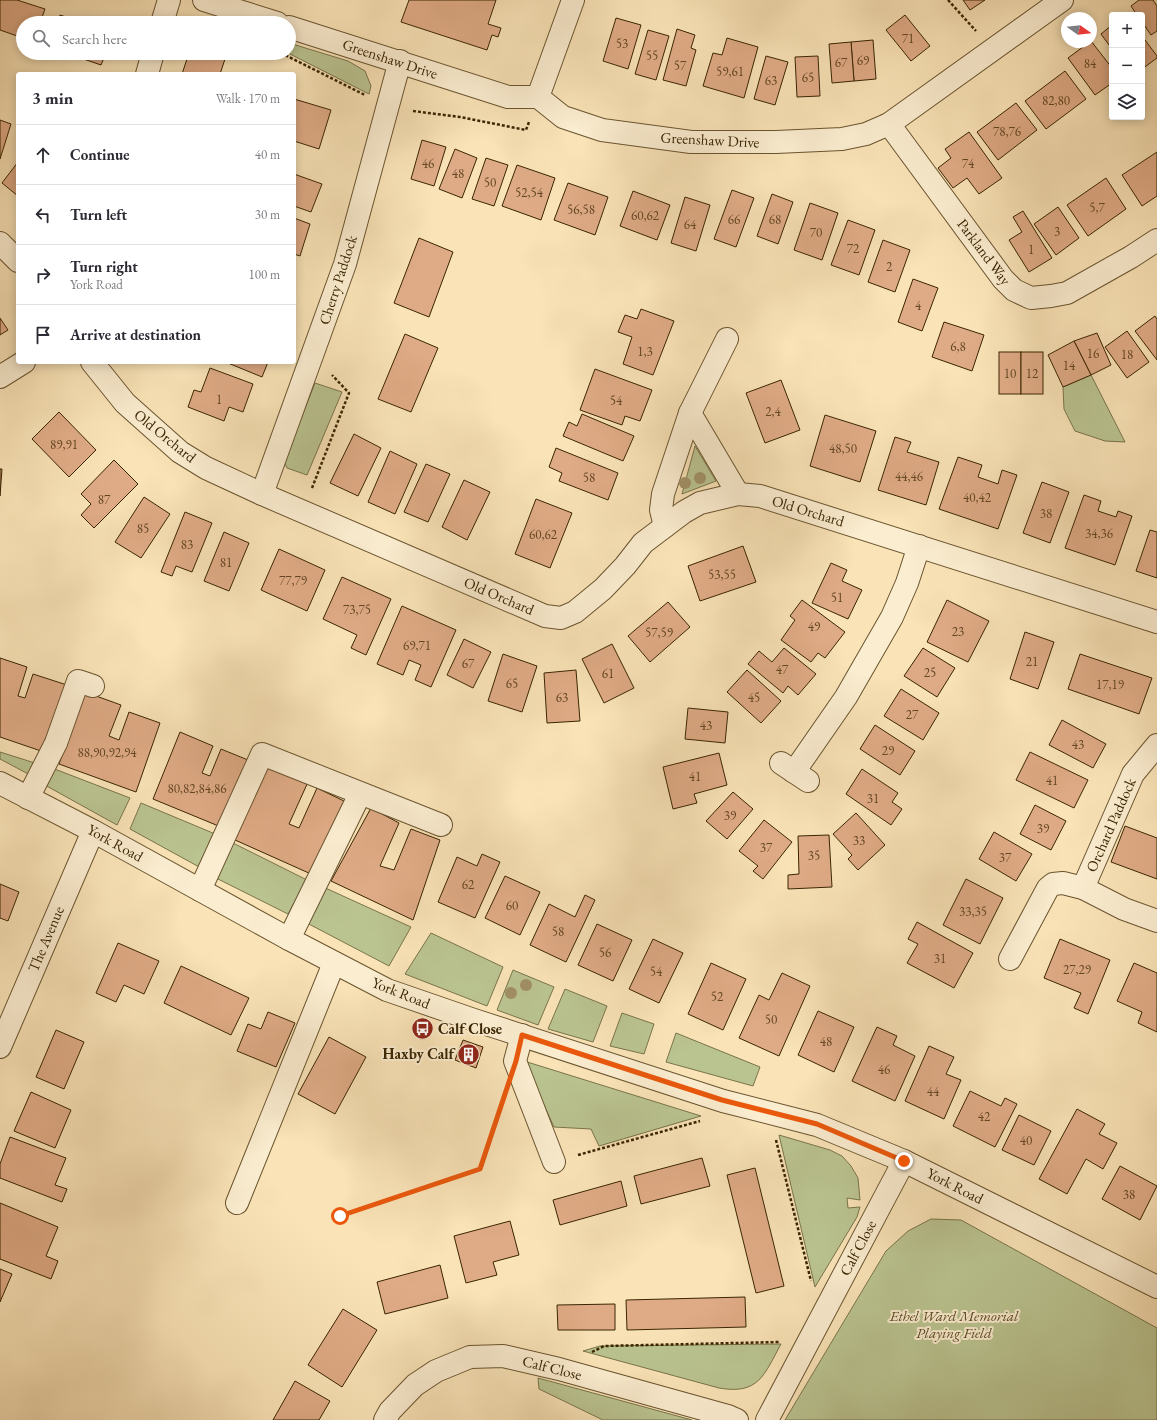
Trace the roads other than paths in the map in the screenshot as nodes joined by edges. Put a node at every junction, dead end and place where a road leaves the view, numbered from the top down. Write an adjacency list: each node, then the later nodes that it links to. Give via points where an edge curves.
1 (169, 0): 5 (street)
2 (204, 0): 6 (street)
3 (573, 0): 11 (street)
4 (1062, 0): 12 (street, Greenshaw Drive)
5 (164, 16)
6 (255, 16)
7 (296, 29): 9 (street, Greenshaw Drive)
8 (151, 60): 10 (street)
9 (400, 62): 11 (street, Greenshaw Drive, via 508,97); 21 (street, Cherry Paddock, via 345,264)
10 (148, 72)
11 (538, 97): 12 (street, Greenshaw Drive, via 563,117 602,130 691,142 842,139 866,134)
12 (889, 124): 13 (street, Parkland Way, via 1003,279 1014,290 1031,298 1066,293)
13 (1157, 240)
14 (0, 243): 15 (street)
15 (16, 259)
16 (727, 339): 20 (street)
17 (21, 364): 19 (street)
18 (94, 364): 21 (street, Old Orchard, via 126,403 180,452 206,468)
19 (0, 377)
20 (690, 413): 22 (street); 23 (street, via 663,494)
21 (262, 494): 23 (street, Old Orchard, via 545,616 562,618 575,612 604,589 643,543)
22 (738, 494): 23 (street, Old Orchard, via 700,503); 24 (street, Old Orchard, via 760,496)
23 (665, 526)
24 (919, 546): 25 (street, Old Orchard); 28 (street, via 892,617 846,697)
25 (1157, 622)
26 (93, 686): 31 (street, via 78,681 56,742)
27 (1157, 745): 34 (street, Orchard Paddock, via 1133,774)
28 (794, 772)
29 (0, 783): 31 (street, York Road)
30 (360, 794): 32 (street); 35 (street, via 262,754); 37 (street)
31 (28, 798): 33 (street, York Road)
32 (441, 825)
33 (92, 831): 35 (street, York Road); 41 (street, The Avenue)
34 (1083, 888): 36 (street, Orchard Paddock, via 1124,909); 38 (street, Orchard Paddock, via 1063,883 1053,884 1048,888)
35 (200, 890): 37 (street, York Road)
36 (1157, 921)
37 (289, 939): 39 (street, York Road)
38 (1010, 959)
39 (334, 963): 40 (street, York Road, via 388,990); 44 (street)
40 (522, 1035): 42 (street, York Road, via 722,1100 817,1124); 43 (street, via 516,1061)
41 (0, 1047)
42 (904, 1161): 45 (street, York Road); 48 (street, Calf Close)
43 (554, 1162)
44 (237, 1203)
45 (1157, 1287)
46 (385, 1420): 47 (street, Calf Close, via 390,1411 415,1385 436,1371 470,1357 503,1356 559,1368)
47 (737, 1420)
48 (767, 1420)

